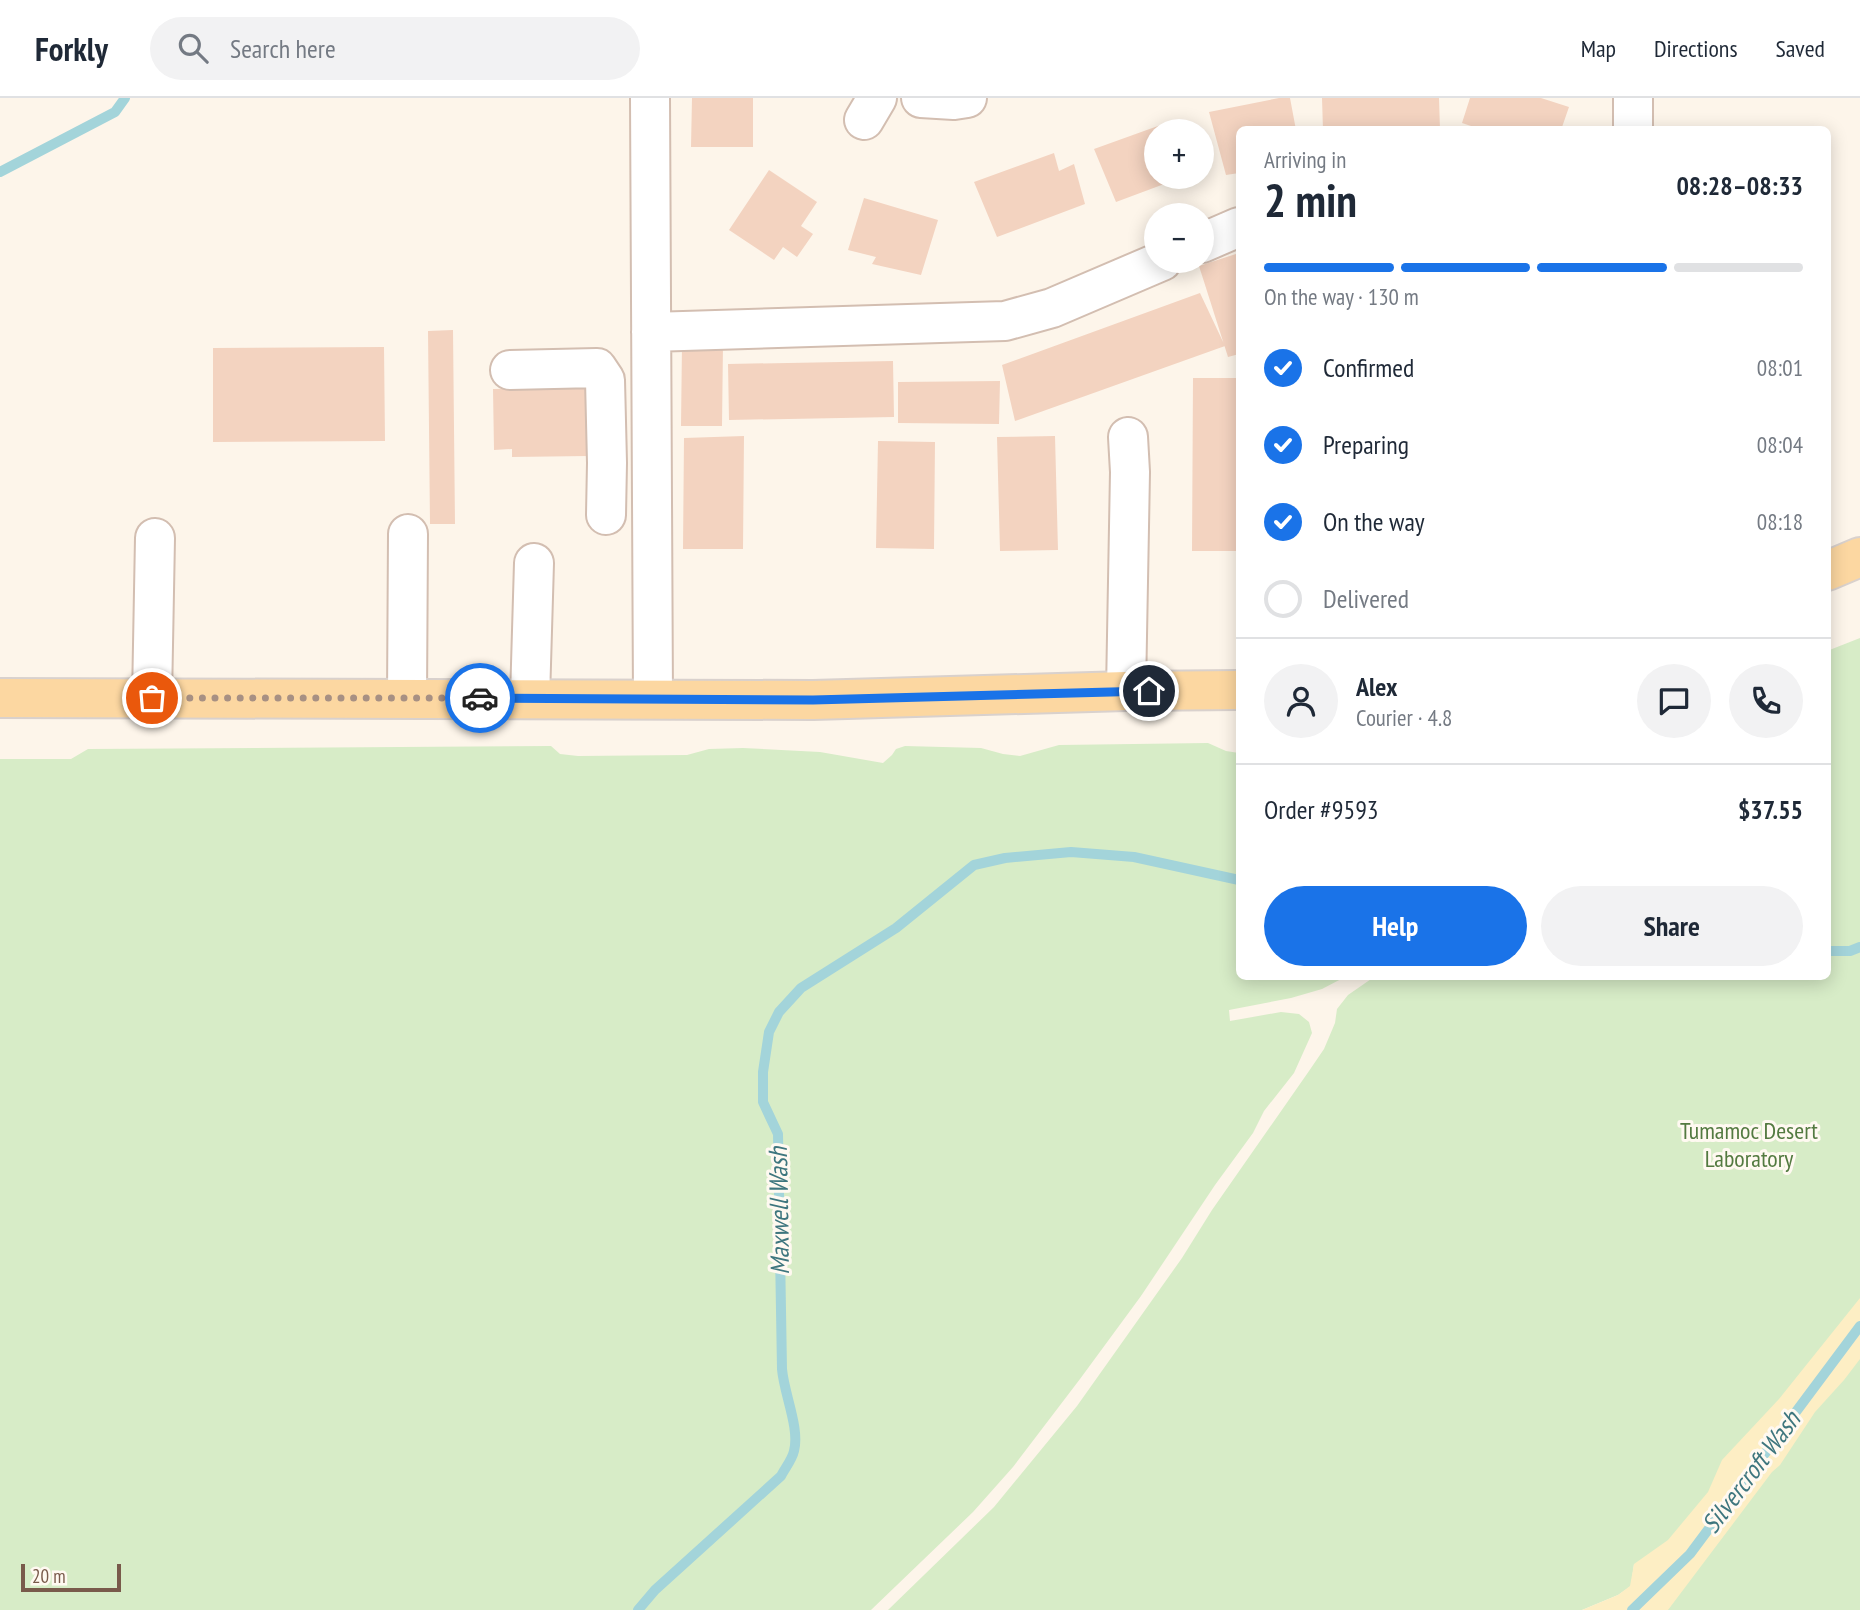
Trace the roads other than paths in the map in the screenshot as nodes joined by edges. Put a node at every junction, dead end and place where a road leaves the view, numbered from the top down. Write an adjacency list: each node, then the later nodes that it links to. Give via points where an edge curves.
1 (650, 98): 9 (street)
2 (921, 98): 3 (street)
3 (967, 98)
4 (1633, 98): 5 (street)
5 (1633, 126)
6 (1236, 228): 7 (street)
7 (1214, 238)
8 (1144, 269): 9 (street, via 1052,309 1005,321)
9 (651, 332): 24 (street)
10 (510, 370): 12 (street, via 597,368 605,380)
11 (1128, 437): 19 (street)
12 (606, 514)
13 (408, 534): 22 (street)
14 (155, 538): 21 (street)
15 (1860, 557): 17 (main road)
16 (534, 563): 23 (street)
17 (1831, 569)
18 (1236, 690): 19 (main road)
19 (1126, 691): 24 (main road, via 813,700)
20 (0, 698): 21 (main road)
21 (152, 698): 22 (main road)
22 (407, 698): 23 (main road)
23 (530, 698): 24 (main road)
24 (653, 699)

